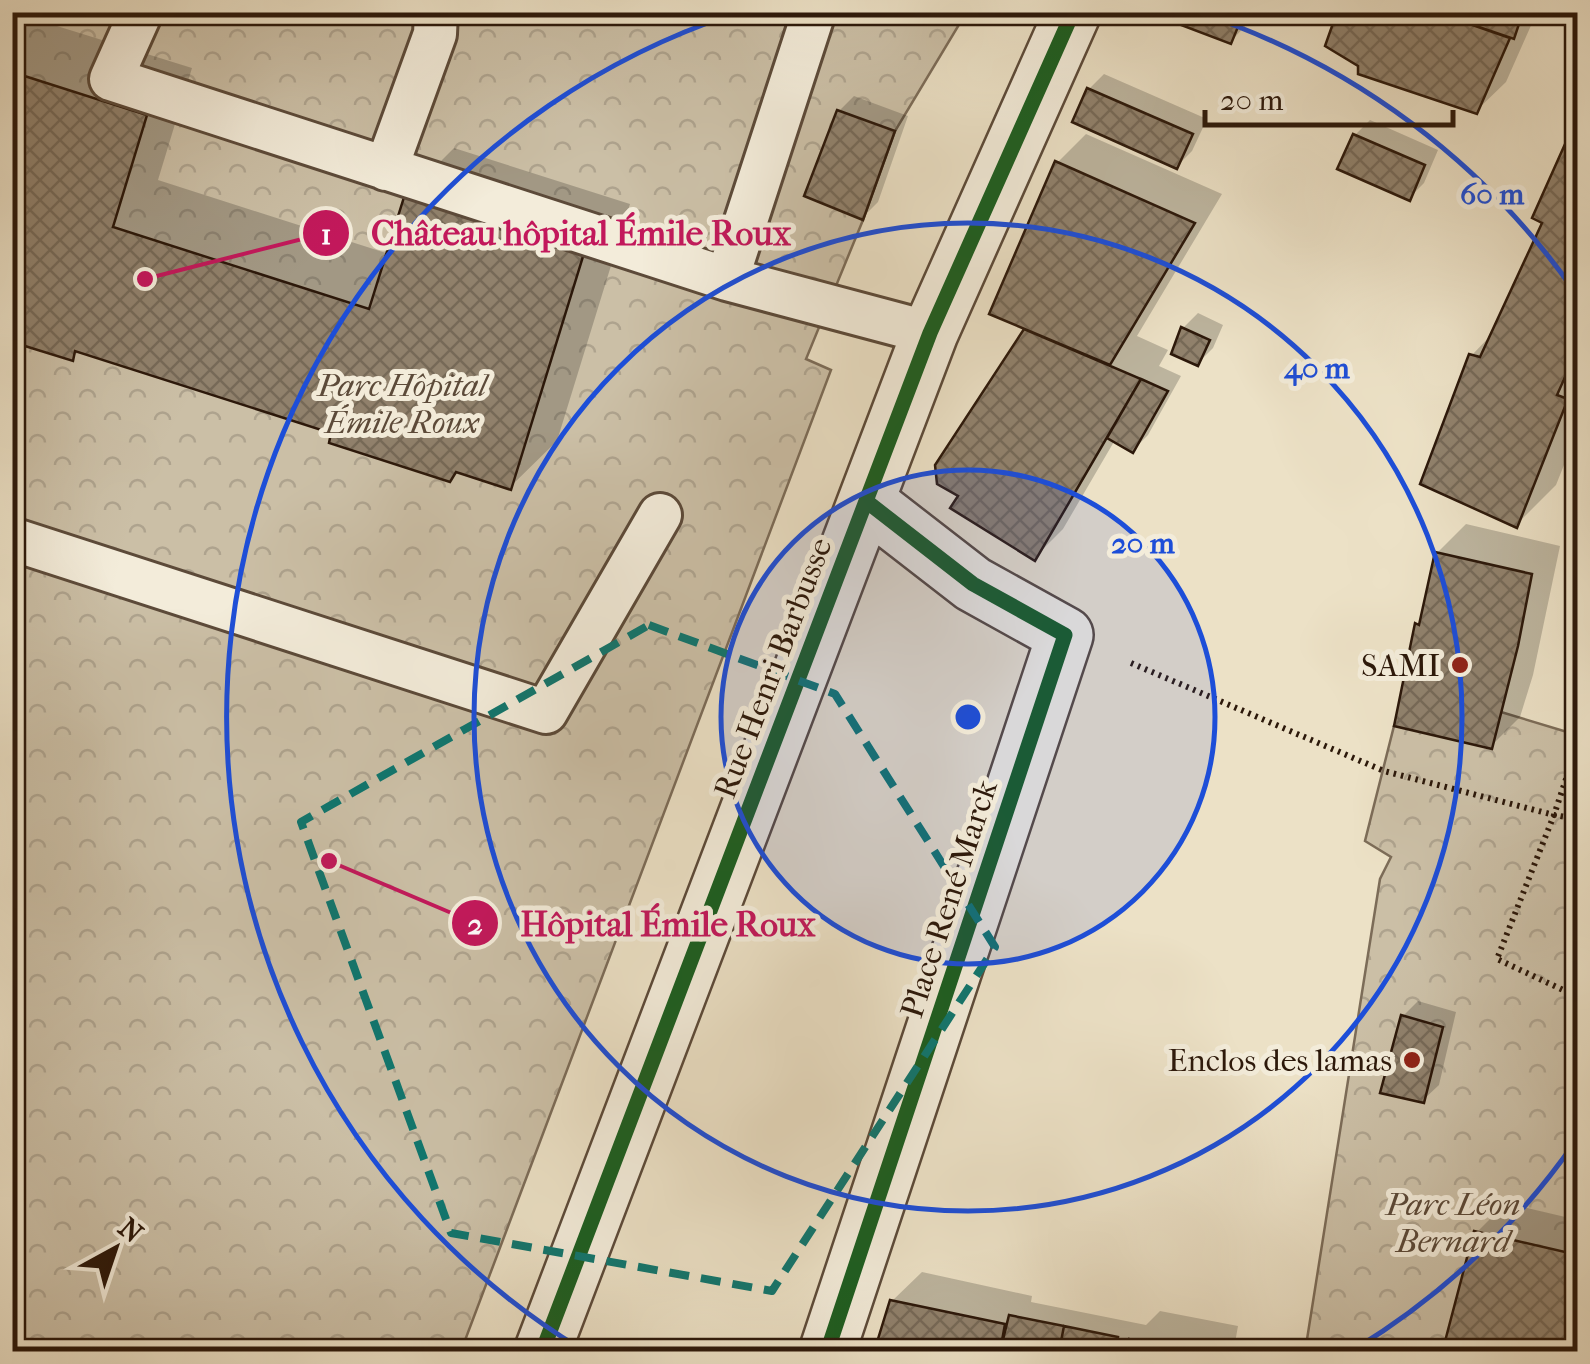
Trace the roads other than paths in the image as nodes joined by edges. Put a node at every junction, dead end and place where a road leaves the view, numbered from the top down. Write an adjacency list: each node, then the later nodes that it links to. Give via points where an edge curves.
1 (142, 12): 5 (lane, via 111,80)
2 (436, 12): 5 (lane, via 435,34)
3 (814, 12): 6 (lane)
4 (1073, 12): 7 (street, Rue Henri Barbusse)
5 (386, 168): 6 (lane)
6 (727, 279): 7 (lane)
7 (930, 333): 8 (street, Rue Henri Barbusse)
8 (866, 501): 11 (street, Rue Henri Barbusse); 12 (street, Place René Marck, via 973,584 1065,635)
9 (660, 515): 10 (lane, via 546,712)
10 (12, 539)
11 (542, 1352)
12 (827, 1352)

